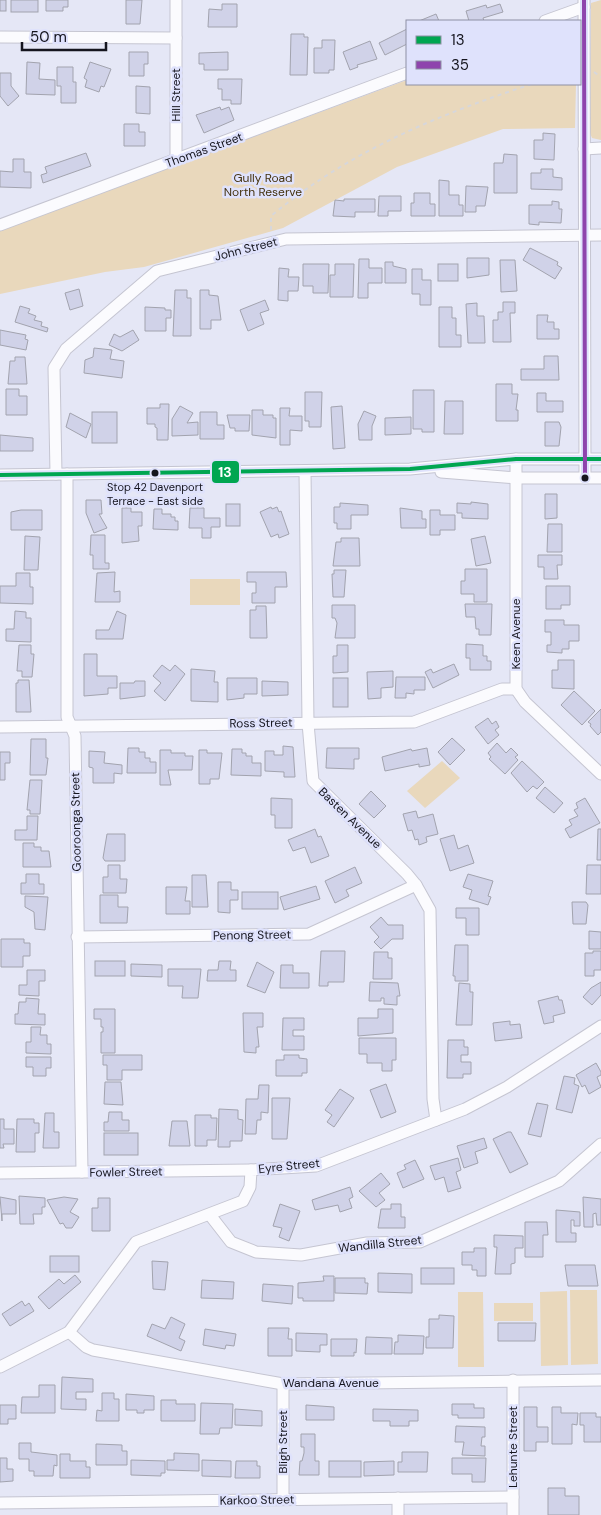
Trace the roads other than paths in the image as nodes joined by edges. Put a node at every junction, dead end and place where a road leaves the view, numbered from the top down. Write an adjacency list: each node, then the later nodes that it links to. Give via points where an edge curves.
1 (176, 0): 5 (street, Hill Street)
2 (584, 3): 3 (street); 8 (street)
3 (547, 20)
4 (0, 37): 5 (street)
5 (176, 38): 9 (street, Hill Street)
6 (406, 73): 9 (street, Thomas Street)
7 (601, 148): 8 (street)
8 (584, 149): 12 (street)
9 (176, 160): 10 (street, Thomas Street)
10 (0, 225)
11 (601, 235): 12 (street, John Street)
12 (584, 236): 14 (street); 18 (street, John Street, via 286,239 157,271 61,354 54,368)
13 (516, 459): 14 (street); 16 (street); 20 (street, Keen Avenue)
14 (585, 459): 15 (street); 21 (street)
15 (601, 459)
16 (410, 469): 17 (street); 20 (street)
17 (305, 471): 18 (street); 24 (street, Basten Avenue)
18 (61, 474): 19 (street); 25 (street, Gooroonga Street, via 67,717)
19 (0, 475)
20 (517, 478): 21 (street); 23 (street, Keen Avenue)
21 (585, 478): 22 (street)
22 (601, 478)
23 (516, 689): 24 (street, Ross Street, via 502,689 414,722); 27 (street, via 525,702)
24 (308, 723): 25 (street, Ross Street); 28 (street, Basten Avenue, via 313,781)
25 (70, 726): 26 (street, Ross Street); 29 (street, Gooroonga Street, via 75,736)
26 (0, 727)
27 (601, 774)
28 (416, 885): 29 (street, Penong Street, via 309,934); 31 (street, Basten Avenue, via 430,910)
29 (77, 937): 34 (street, Gooroonga Street)
30 (601, 1026): 31 (street, Eyre Street, via 507,1087)
31 (436, 1120): 33 (street, Eyre Street, via 316,1166)
32 (601, 1144): 36 (street, Wandilla Street, via 559,1181 420,1242 366,1244 300,1255 256,1252 231,1242)
33 (252, 1170): 34 (street, Fowler Street); 36 (street, Eyre Street, via 250,1187 243,1202)
34 (82, 1172): 35 (street, Fowler Street)
35 (0, 1173)
36 (210, 1215): 37 (street, Eyre Street, via 136,1242)
37 (69, 1332): 38 (street, Eyre Street); 41 (street, Wandana Avenue, via 93,1350)
38 (0, 1367)
39 (513, 1380): 40 (street, Wandana Avenue); 41 (street, Wandana Avenue); 42 (street, Lehunte Street)
40 (601, 1380)
41 (283, 1384): 44 (street, Bligh Street)
42 (513, 1497): 43 (street, Karkoo Street); 47 (street, Lehunte Street)
43 (398, 1498): 44 (street, Karkoo Street); 46 (street)
44 (283, 1499): 45 (street, Karkoo Street)
45 (0, 1502)
46 (398, 1515)
47 (513, 1515)

